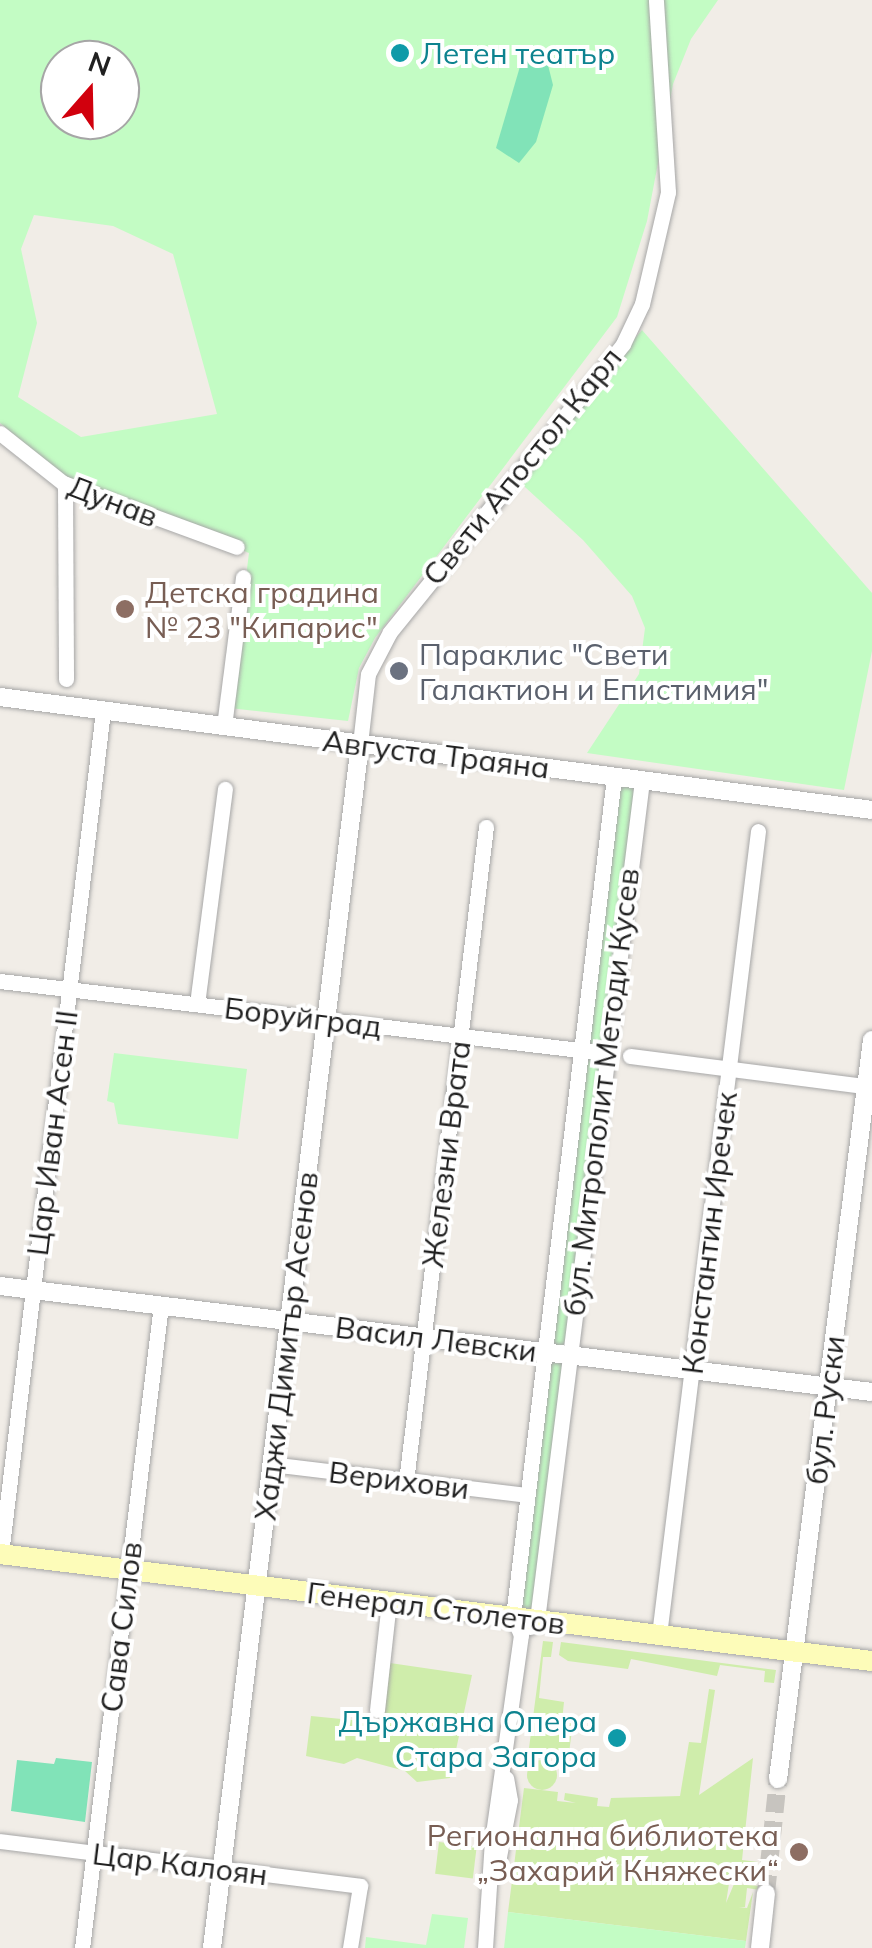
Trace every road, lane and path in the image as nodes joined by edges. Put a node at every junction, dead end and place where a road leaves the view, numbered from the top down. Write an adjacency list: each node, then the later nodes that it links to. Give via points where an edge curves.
1 (656, 0): 10 (street, Свети Апостол Карл, via 668,192 642,304 623,344 390,632 368,674)
2 (0, 434): 3 (street, Дунав)
3 (65, 484): 4 (street, Дунав); 6 (street)
4 (237, 548)
5 (243, 577): 9 (street)
6 (66, 679)
7 (0, 697): 8 (street, Августа Траяна)
8 (103, 711): 9 (street, Августа Траяна); 18 (street, Цар Иван Асен II)
9 (224, 726): 10 (street, Августа Траяна)
10 (360, 744): 11 (street, Августа Траяна); 20 (street, Хаджи Димитър Асенов)
11 (614, 777): 12 (street, Августа Траяна); 23 (street, бул. Митрополит Методи Кусев)
12 (642, 780): 14 (street, Августа Траяна); 24 (street, бул. Митрополит Методи Кусев)
13 (225, 789): 19 (street)
14 (872, 810)
15 (486, 827): 21 (street, Железни Врата)
16 (758, 831): 26 (street, Константин Иречек)
17 (0, 981): 18 (street, Боруйград)
18 (69, 989): 19 (street, Боруйград); 29 (street, Цар Иван Асен II)
19 (197, 1004): 20 (street, Боруйград)
20 (326, 1020): 21 (street, Боруйград); 31 (street, Хаджи Димитър Асенов)
21 (460, 1036): 23 (street, Боруйград); 32 (street, Железни Врата)
22 (872, 1040): 27 (street, бул. Руски)
23 (580, 1050): 24 (street, Боруйград); 33 (street, бул. Митрополит Методи Кусев)
24 (606, 1053): 34 (street, бул. Митрополит Методи Кусев)
25 (630, 1056): 26 (street)
26 (729, 1068): 27 (street); 35 (street, Константин Иречек)
27 (869, 1086): 36 (street, бул. Руски)
28 (0, 1286): 29 (street, Васил Левски)
29 (33, 1290): 30 (street, Васил Левски); 41 (street, Цар Иван Асен II)
30 (161, 1305): 31 (street, Васил Левски); 42 (street, Сава Силов)
31 (289, 1321): 32 (street, Васил Левски); 38 (street, Хаджи Димитър Асенов)
32 (423, 1337): 33 (street, Васил Левски); 39 (street, Железни Врата)
33 (544, 1352): 34 (street, Васил Левски); 40 (street, бул. Митрополит Методи Кусев)
34 (568, 1355): 35 (street, Васил Левски); 45 (street, бул. Митрополит Методи Кусев)
35 (692, 1370): 36 (street, Васил Левски); 47 (street, Константин Иречек)
36 (828, 1386): 37 (street, Васил Левски); 48 (street, бул. Руски)
37 (872, 1392)
38 (272, 1464): 39 (street, Верихови); 43 (street, Хаджи Димитър Асенов)
39 (406, 1481): 40 (street, Верихови)
40 (527, 1496): 46 (street, бул. Митрополит Методи Кусев)
41 (0, 1554): 42 (main road, Генерал Столетов)
42 (128, 1570): 43 (main road, Генерал Столетов); 53 (street, Сава Силов)
43 (256, 1586): 44 (main road, Генерал Столетов); 54 (street, Хаджи Димитър Асенов)
44 (390, 1602): 46 (main road, Генерал Столетов); 50 (street)
45 (537, 1620): 46 (main road, Генерал Столетов); 47 (main road, Генерал Столетов)
46 (517, 1626): 59 (street, бул. Митрополит Методи Кусев)
47 (660, 1636): 48 (main road, Генерал Столетов)
48 (794, 1652): 49 (main road, Генерал Столетов); 51 (street, бул. Руски)
49 (872, 1662)
50 (378, 1710)
51 (778, 1780)
52 (0, 1841): 53 (street, Цар Калоян)
53 (94, 1853): 54 (street, Цар Калоян); 56 (street, Сава Силов)
54 (222, 1869): 57 (street, Хаджи Димитър Асенов); 58 (street, Цар Калоян, via 360,1886)
55 (766, 1894): 60 (street)
56 (82, 1948)
57 (212, 1948)
58 (350, 1948)
59 (484, 1948)
60 (760, 1948)

